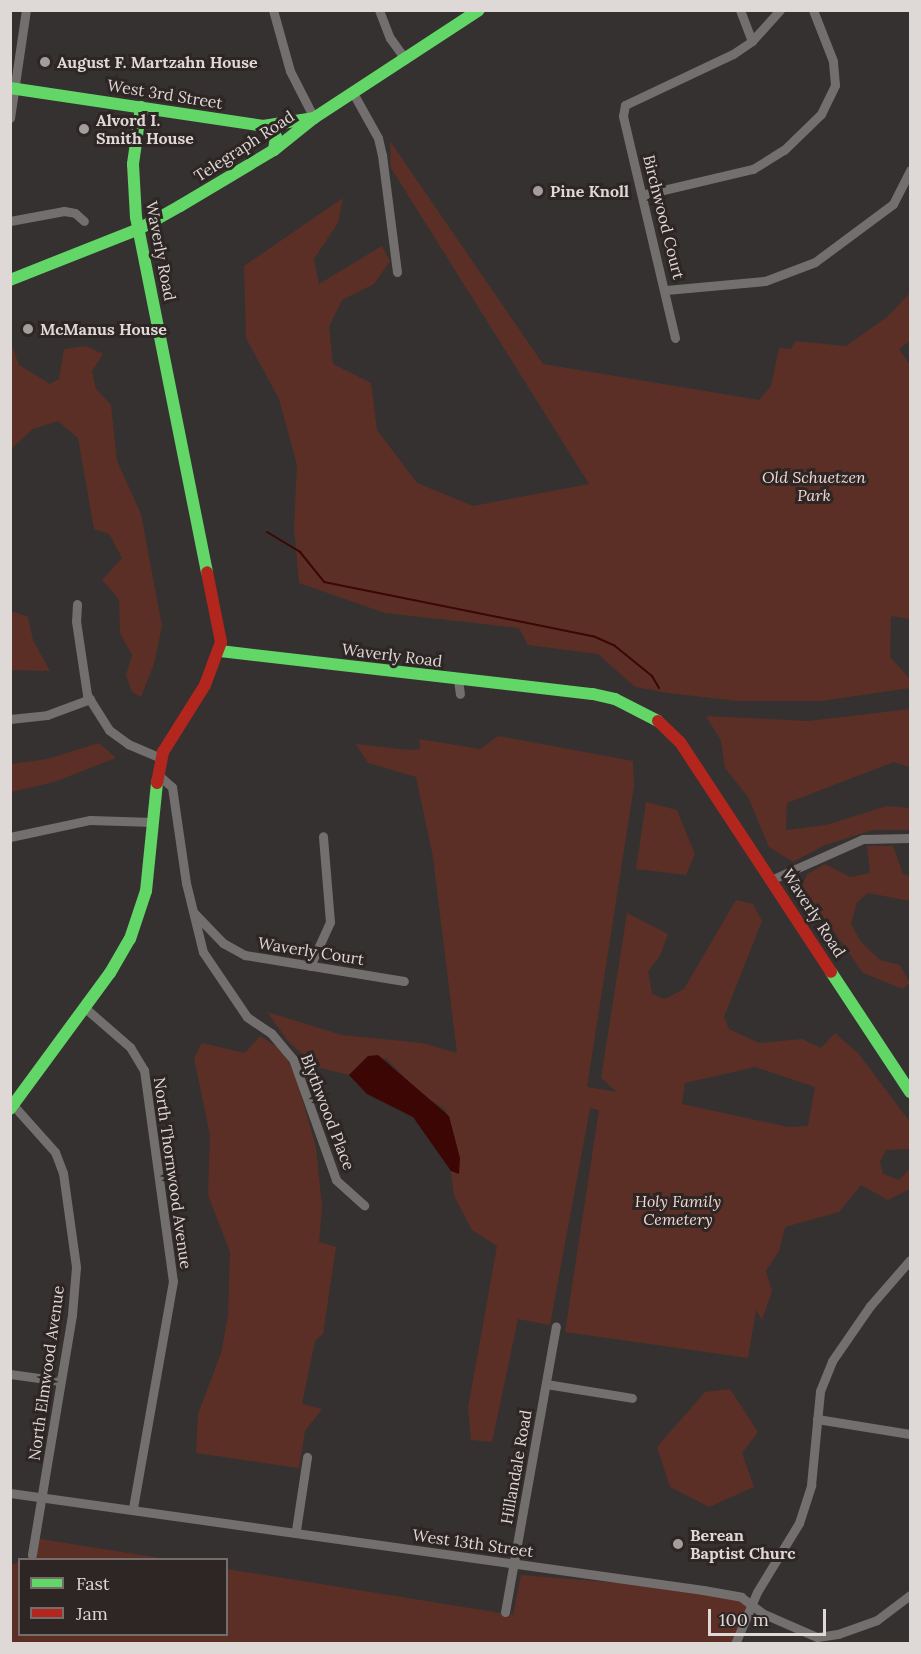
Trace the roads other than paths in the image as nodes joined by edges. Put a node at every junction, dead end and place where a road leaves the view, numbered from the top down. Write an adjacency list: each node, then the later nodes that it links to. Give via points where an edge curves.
1 (26, 10): 10 (street)
2 (273, 10): 14 (street, via 291,71)
3 (379, 10): 9 (street, via 390,38)
4 (479, 10): 9 (street, Telegraph Road)
5 (740, 10): 8 (street)
6 (780, 10): 8 (street)
7 (813, 10): 18 (street, via 833,61 835,85 821,114 784,150 753,169)
8 (752, 41): 18 (street, Birchwood Court, via 715,64 625,105 623,116)
9 (405, 59): 11 (street, Telegraph Road)
10 (13, 88): 12 (street, West 3rd Street); 13 (street)
11 (353, 93): 14 (street, Telegraph Road); 22 (street, via 378,138 382,154)
12 (141, 107): 15 (street, West 3rd Street); 21 (street, Waverly Road, via 133,171)
13 (10, 118)
14 (314, 118): 15 (street, West 3rd Street); 16 (street, Telegraph Road)
15 (263, 126): 16 (street, via 276,137)
16 (274, 150): 21 (street, Telegraph Road)
17 (910, 170): 24 (street, via 893,204 815,262 779,277)
18 (642, 195): 24 (street, Birchwood Court)
19 (10, 221): 20 (street, via 64,211 75,213)
20 (84, 221)
21 (139, 229): 23 (street, Telegraph Road); 27 (street, Waverly Road, via 214,592)
22 (397, 272)
23 (10, 280)
24 (666, 290): 25 (street, Birchwood Court)
25 (675, 338)
26 (77, 604): 30 (street, via 76,621)
27 (220, 651): 28 (street, Waverly Road); 32 (street, via 205,685)
28 (458, 680): 29 (street); 38 (street, Waverly Road, via 593,694 615,699 658,721 680,742)
29 (460, 694)
30 (90, 699): 31 (street, via 47,715); 32 (street, via 109,730 128,744)
31 (10, 719)
32 (161, 758): 33 (street)
33 (157, 774): 34 (street); 39 (street, Blythwood Place, via 172,787)
34 (153, 822): 36 (street, via 90,820); 42 (street, via 146,891 130,939)
35 (323, 836): 40 (street, via 330,922)
36 (10, 837)
37 (910, 838): 38 (street, via 863,839)
38 (773, 879): 43 (street, Waverly Road)
39 (192, 912): 40 (street, Waverly Court, via 224,943 245,955); 45 (street, Blythwood Place, via 203,952 214,974 247,1017 271,1034 293,1059 336,1180)
40 (310, 966): 41 (street, Waverly Court)
41 (404, 981)
42 (86, 1008): 44 (street); 57 (street, North Thornwood Avenue, via 130,1047 144,1070 172,1272)
43 (910, 1092)
44 (12, 1107): 49 (street, North Elmwood Avenue, via 55,1152 63,1173 76,1267)
45 (364, 1205)
46 (910, 1260): 52 (street, via 843,1342 820,1392)
47 (556, 1327): 50 (street, Hillandale Road)
48 (10, 1374): 49 (street)
49 (61, 1381): 56 (street, North Elmwood Avenue)
50 (546, 1384): 51 (street); 60 (street, Hillandale Road)
51 (632, 1398)
52 (817, 1419): 53 (street); 62 (street, via 811,1485 799,1523)
53 (910, 1434)
54 (307, 1457): 58 (street)
55 (10, 1493): 56 (street, West 13th Street)
56 (42, 1498): 57 (street, West 13th Street); 59 (street, North Elmwood Avenue)
57 (133, 1508): 58 (street, West 13th Street)
58 (296, 1530): 60 (street, West 13th Street)
59 (32, 1555)
60 (514, 1563): 62 (street, West 13th Street, via 703,1590 741,1597); 63 (street, Hillandale Road)
61 (910, 1595): 62 (street, West 13th Street, via 877,1620 838,1634 816,1637)
62 (751, 1605): 64 (street)
63 (505, 1612)
64 (735, 1644)

